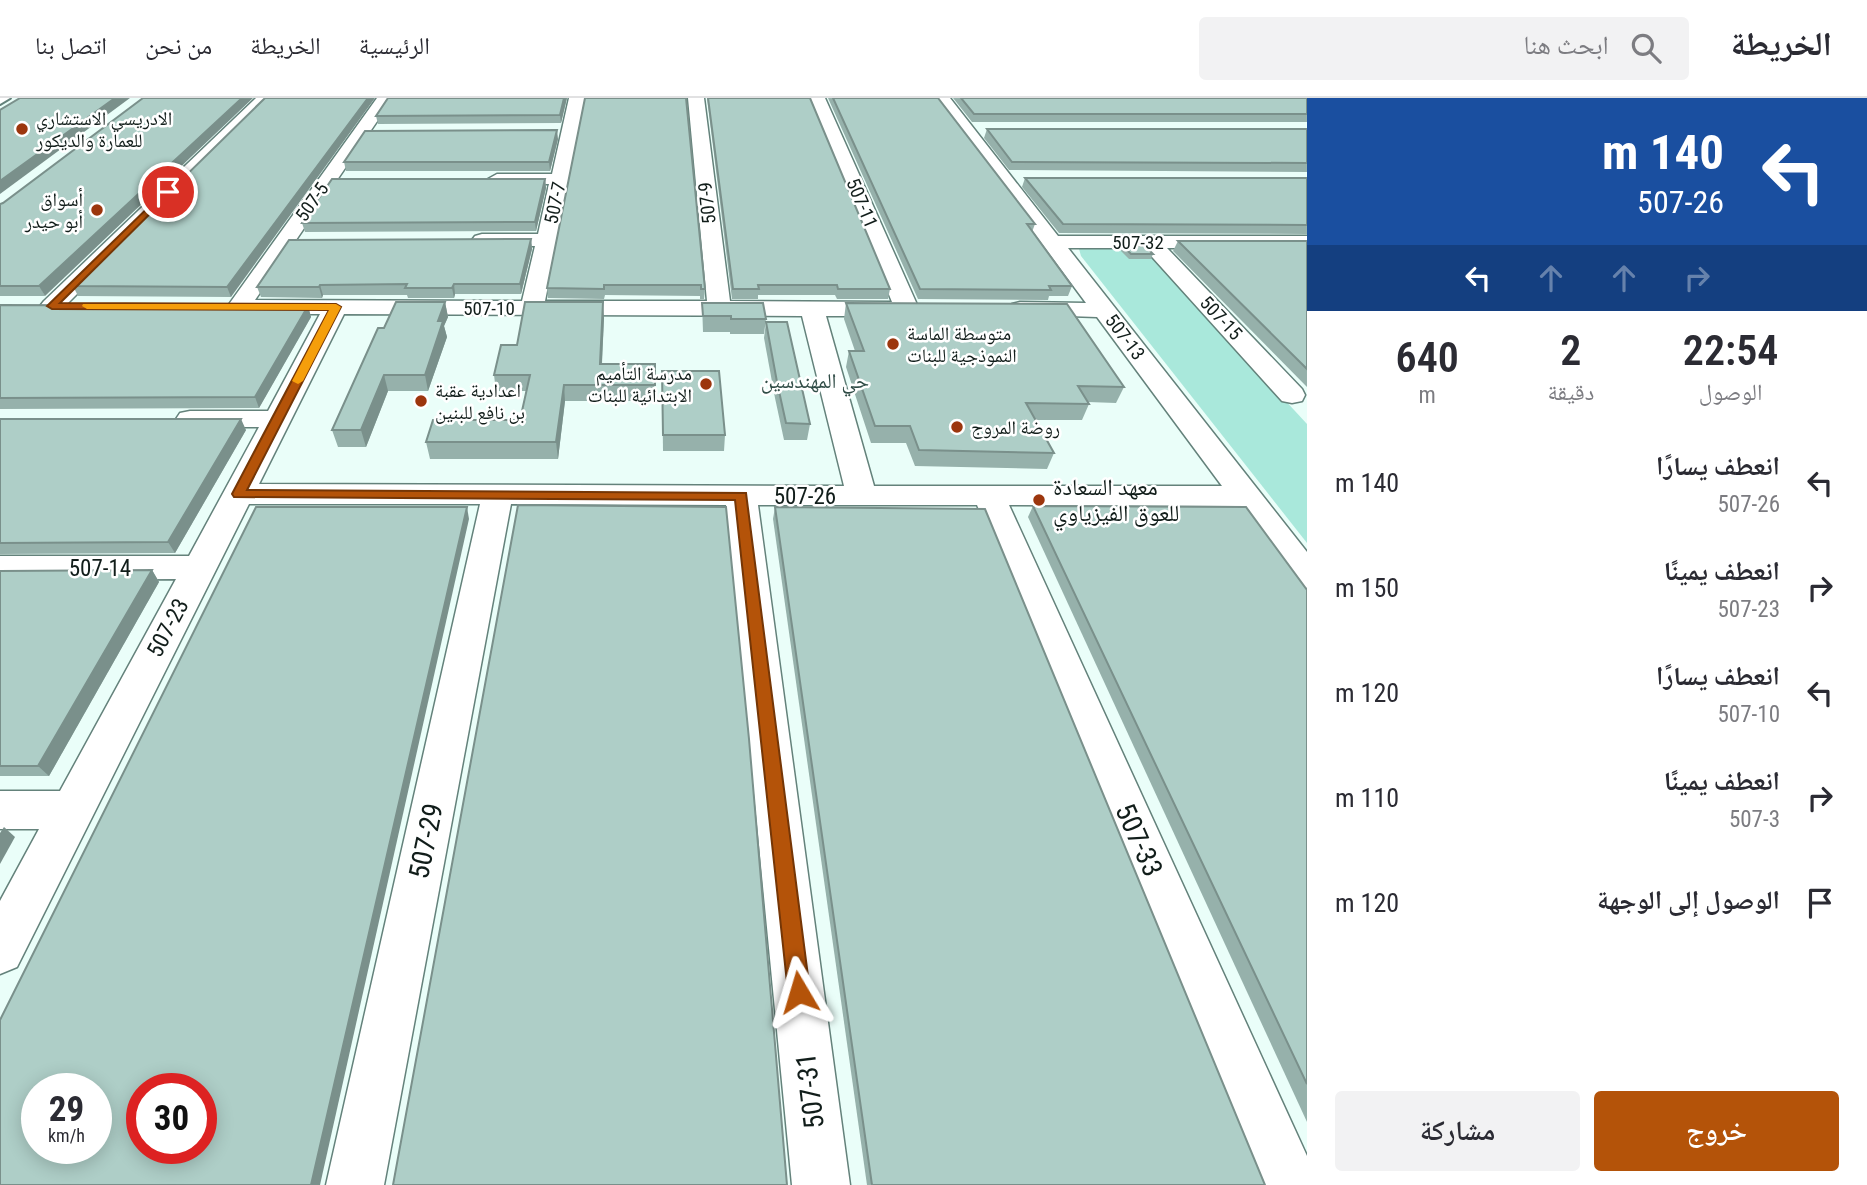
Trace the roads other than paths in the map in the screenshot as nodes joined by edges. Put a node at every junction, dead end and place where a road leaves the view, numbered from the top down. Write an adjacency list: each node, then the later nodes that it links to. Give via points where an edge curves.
1 (265, 98): 27 (street)
2 (384, 98): 11 (street, 507-5)
3 (578, 98): 16 (street, 507-7, via 563,131)
4 (696, 98): 33 (street, 507-9)
5 (817, 98): 35 (street, 507-11)
6 (942, 98): 9 (street, 507-13)
7 (19, 101): 8 (street)
8 (0, 112)
9 (967, 130): 10 (street); 13 (street, 507-13)
10 (994, 130)
11 (361, 132): 12 (street); 17 (street, 507-5)
12 (389, 132)
13 (1003, 178): 14 (street); 23 (street, 507-13)
14 (1031, 178)
15 (478, 179): 16 (street)
16 (560, 179): 20 (street, 507-7)
17 (328, 180): 18 (street); 21 (street, 507-5)
18 (355, 180)
19 (464, 240): 20 (street)
20 (547, 240): 32 (street, 507-7)
21 (285, 241): 22 (street); 30 (street, 507-5)
22 (313, 241)
23 (1052, 242): 24 (street, 507-32); 38 (street, 507-13)
24 (1150, 242): 25 (street, 507-32); 39 (street, 507-15)
25 (1307, 242)
26 (26, 306): 27 (street)
27 (52, 306): 28 (street)
28 (78, 306)
29 (212, 307): 30 (street, 507-10)
30 (239, 307): 31 (street, 507-10)
31 (336, 307): 32 (street, 507-10); 41 (street, 507-23)
32 (533, 308): 33 (street, 507-10)
33 (719, 308): 34 (street, 507-10)
34 (812, 309): 35 (street, 507-10); 45 (street)
35 (908, 309): 36 (street, 507-10)
36 (934, 309)
37 (999, 309): 38 (street)
38 (1104, 310): 47 (street, 507-13)
39 (1292, 395)
40 (167, 419): 41 (street)
41 (278, 419): 42 (street, 507-23)
42 (238, 494): 43 (street, 507-26); 48 (street, 507-23)
43 (497, 496): 44 (street, 507-26); 54 (street, 507-29)
44 (741, 496): 45 (street, 507-26); 55 (street, 507-31)
45 (862, 496): 46 (street, 507-26)
46 (989, 496): 47 (street, 507-26); 56 (street, 507-33)
47 (1246, 496): 50 (street, 507-13)
48 (200, 567): 49 (street, 507-14); 52 (street, 507-23)
49 (0, 568)
50 (1307, 576)
51 (0, 810): 52 (street)
52 (73, 810): 53 (street, 507-23)
53 (0, 950)
54 (355, 1185)
55 (821, 1185)
56 (1290, 1185)

